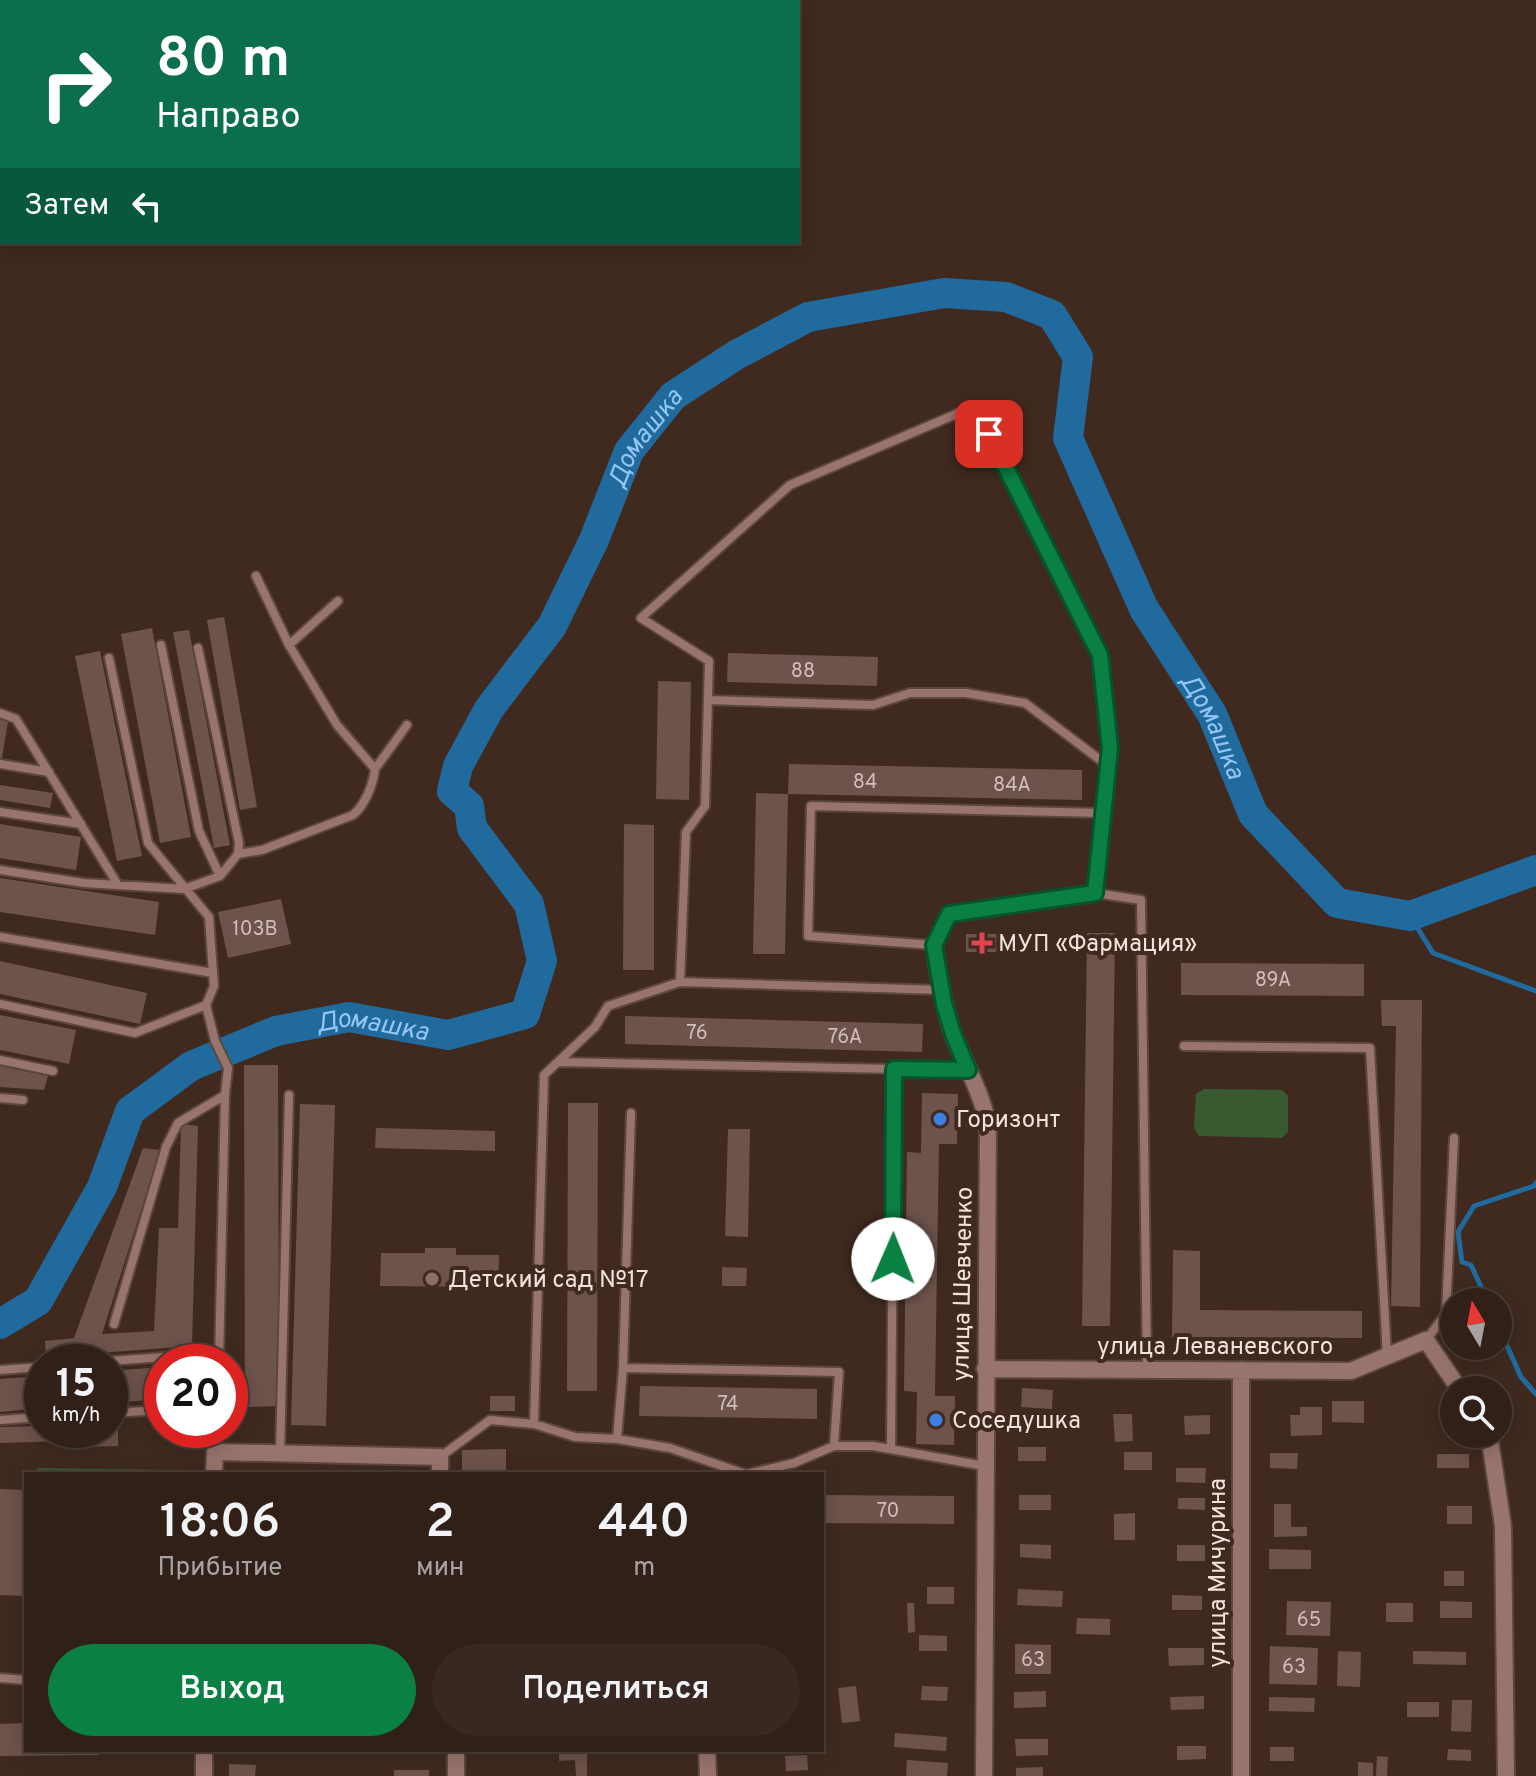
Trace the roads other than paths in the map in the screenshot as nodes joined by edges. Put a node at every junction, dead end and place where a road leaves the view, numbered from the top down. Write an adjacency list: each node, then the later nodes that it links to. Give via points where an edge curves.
1 (256, 576): 4 (lane)
2 (338, 601): 4 (lane)
3 (161, 645): 19 (lane, via 199,831)
4 (289, 645): 12 (lane, via 337,725)
5 (198, 648): 17 (lane)
6 (109, 658): 21 (lane, via 148,843)
7 (708, 700): 11 (lane, via 873,705 910,693 966,693 1025,703); 11 (lane, via 709,661 641,618 790,485 975,406 1100,655); 26 (lane, via 705,806 686,832)
8 (0, 713): 13 (lane, via 16,719)
9 (407, 725): 12 (lane)
10 (0, 764): 13 (lane)
11 (1108, 766): 15 (lane)
12 (375, 769): 17 (lane, via 353,815)
13 (49, 772): 16 (lane)
14 (0, 812): 16 (lane)
15 (1103, 813): 22 (lane); 24 (lane, via 811,806 808,936)
16 (81, 824): 20 (lane)
17 (238, 854): 19 (lane)
18 (0, 870): 20 (lane)
19 (220, 876): 21 (lane)
20 (118, 885): 21 (lane)
21 (184, 889): 25 (lane, via 209,917)
22 (1095, 893): 24 (lane, via 949,914); 50 (lane, via 1141,900)
23 (0, 937): 25 (lane)
24 (934, 945): 27 (street, улица Шевченко)
25 (213, 973): 29 (lane)
26 (680, 982): 27 (lane); 32 (lane, via 608,1006 595,1027)
27 (942, 990): 34 (street, улица Шевченко)
28 (0, 1004): 29 (lane, via 135,1033)
29 (206, 1005): 36 (lane, via 228,1068)
30 (1184, 1046): 45 (lane, via 1370,1048)
31 (0, 1060): 35 (lane)
32 (558, 1062): 33 (lane); 55 (lane, via 544,1075)
33 (894, 1069): 34 (lane); 60 (lane)
34 (968, 1070): 48 (street, улица Шевченко, via 982,1096 988,1124)
35 (53, 1071)
36 (225, 1095): 42 (lane, via 178,1123 166,1147); 44 (lane)
37 (289, 1095): 62 (lane)
38 (0, 1098): 39 (lane)
39 (23, 1100)
40 (631, 1113): 47 (lane)
41 (1454, 1138): 43 (lane, via 1446,1314)
42 (114, 1324)
43 (1426, 1340): 45 (street, улица Леваневского); 52 (street)
44 (219, 1344)
45 (1387, 1356): 51 (street, улица Леваневского, via 1351,1371)
46 (24, 1368): 49 (lane)
47 (623, 1368): 56 (lane); 57 (lane, via 839,1372)
48 (985, 1369): 50 (street, улица Леваневского); 64 (street, улица Шевченко)
49 (0, 1370)
50 (1147, 1370): 51 (street, улица Леваневского)
51 (1241, 1370): 77 (street, улица Мичурина)
52 (1450, 1376)
53 (24, 1418): 54 (lane)
54 (0, 1420)
55 (534, 1424): 56 (lane, via 575,1437); 63 (lane, via 490,1420)
56 (617, 1439): 66 (lane, via 670,1448)
57 (834, 1446): 60 (lane); 67 (lane)
58 (215, 1448): 61 (lane)
59 (1491, 1448): 78 (street, via 1503,1526)
60 (891, 1449): 64 (lane)
61 (215, 1452): 62 (street); 65 (street)
62 (280, 1453): 63 (street)
63 (440, 1466)
64 (985, 1466): 76 (street, улица Шевченко)
65 (214, 1472)
66 (740, 1472)
67 (755, 1472)
68 (0, 1678): 69 (lane)
69 (24, 1680)
70 (204, 1752): 73 (street)
71 (456, 1752): 74 (street)
72 (707, 1752): 75 (street)
73 (204, 1776)
74 (456, 1776)
75 (708, 1776)
76 (984, 1776)
77 (1241, 1776)
78 (1506, 1776)

